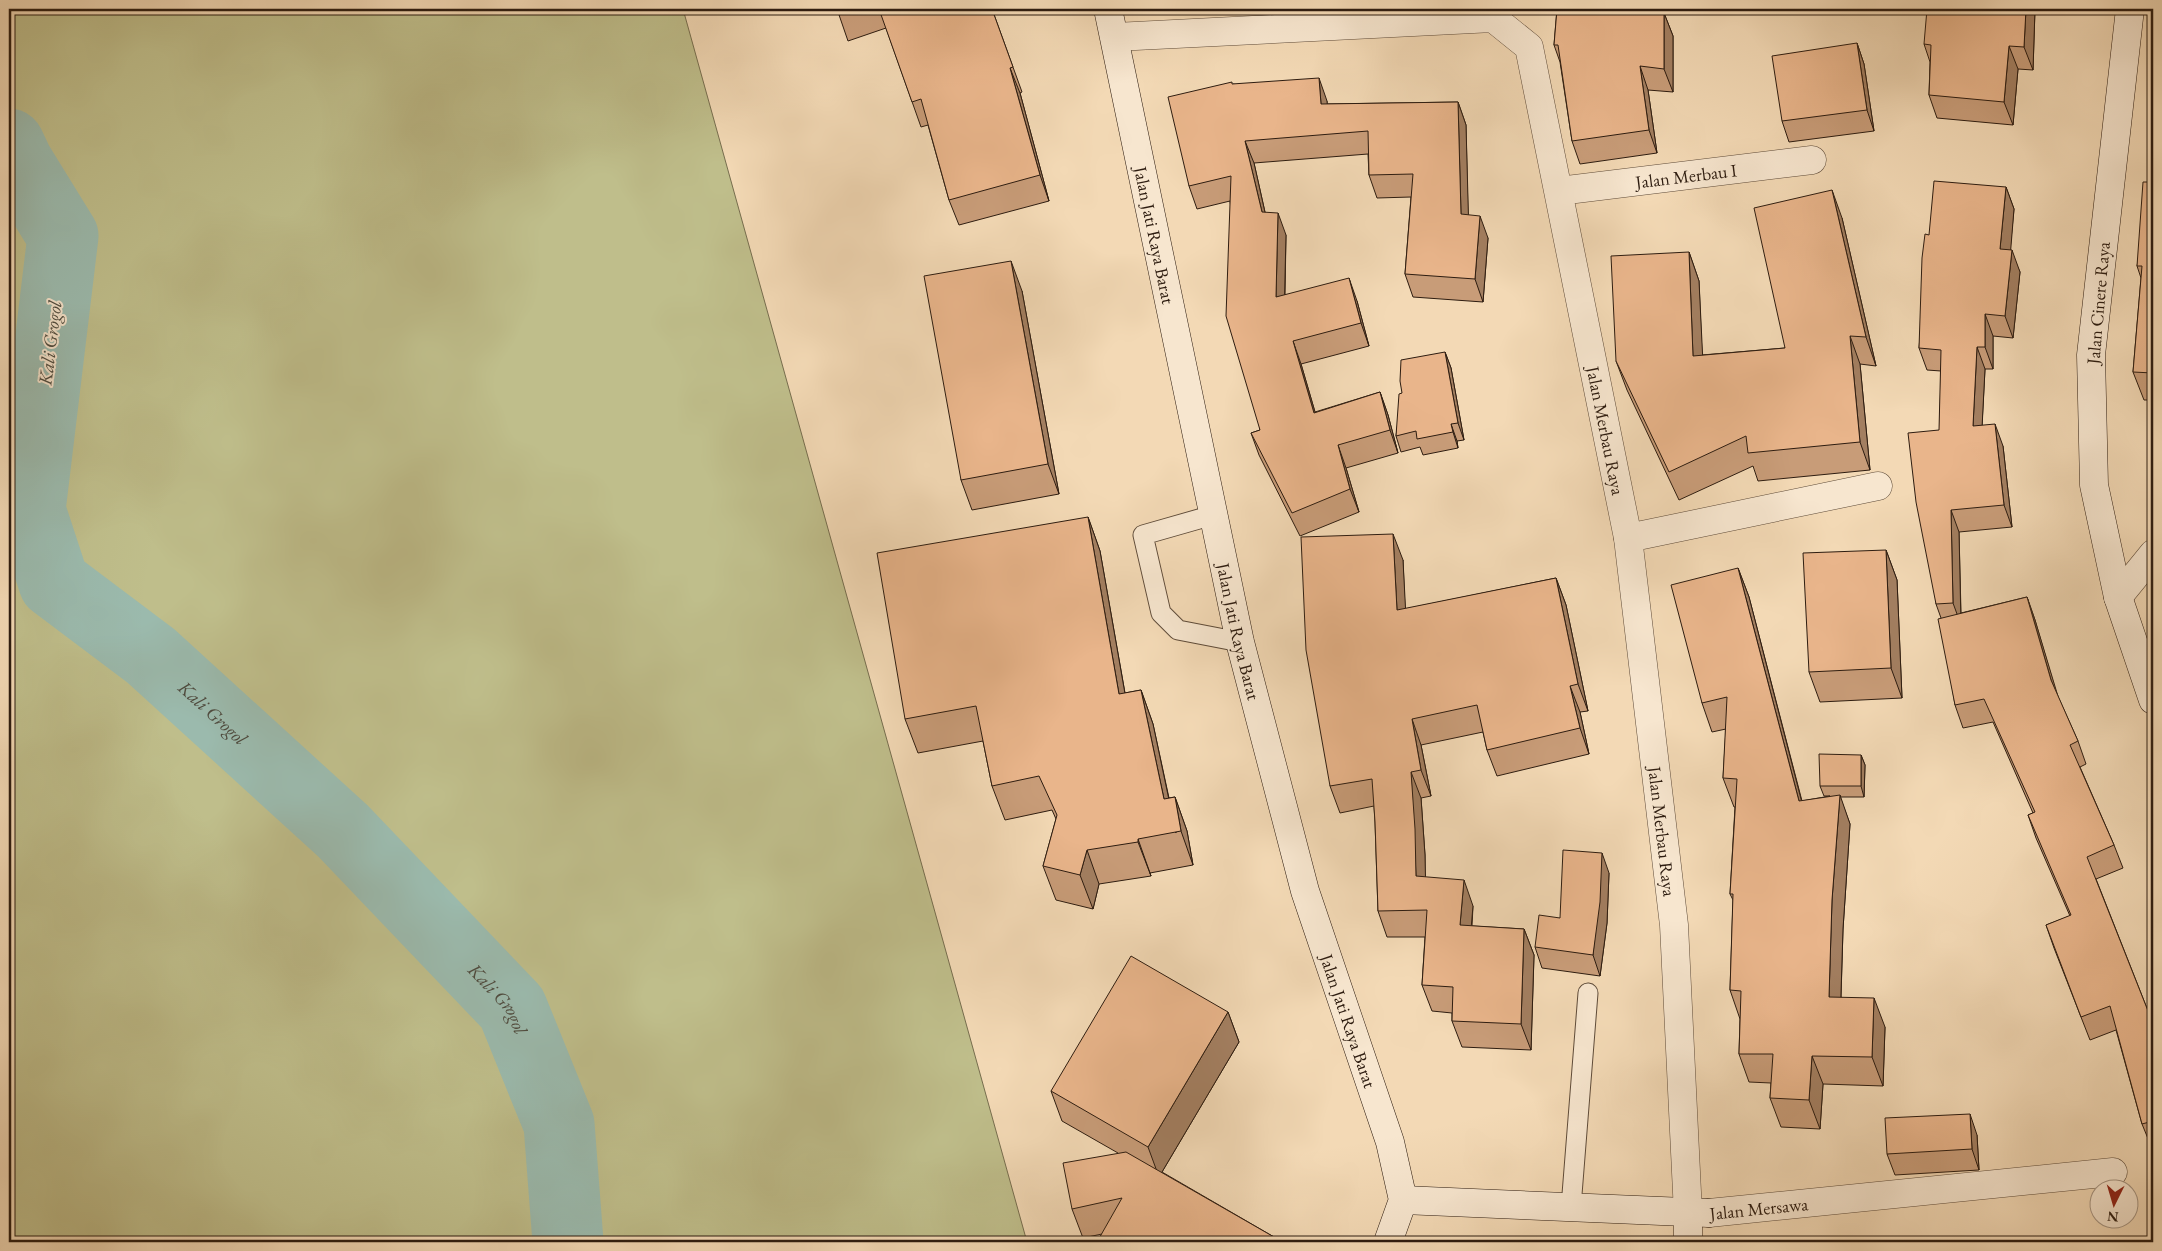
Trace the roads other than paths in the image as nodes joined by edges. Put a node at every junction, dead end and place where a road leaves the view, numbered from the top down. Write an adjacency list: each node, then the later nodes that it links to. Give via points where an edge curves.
1 (1108, 9): 3 (street, Jalan Jati Raya Barat)
2 (2130, 9): 10 (street, Jalan Cinere Raya, via 2091,355 2094,485)
3 (1115, 37): 5 (street, Jalan Merbau Raya, via 1493,18 1529,47); 7 (street, Jalan Jati Raya Barat)
4 (1812, 160): 5 (street, Jalan Merbau I)
5 (1559, 191): 8 (street, Jalan Merbau Raya)
6 (1878, 486): 8 (street)
7 (1213, 515): 11 (street, Jalan Jati Raya Barat); 11 (lane, via 1144,535 1161,613 1178,630)
8 (1628, 538): 18 (street, Jalan Merbau Raya, via 1674,925)
9 (2153, 554): 10 (street)
10 (2118, 597): 12 (street, Jalan Cinere Raya)
11 (1240, 642): 16 (street, Jalan Jati Raya Barat, via 1305,891 1390,1142)
12 (2148, 662): 13 (street, Jalan Cinere Raya)
13 (2153, 700)
14 (1588, 993): 17 (lane)
15 (2112, 1172): 18 (street, Jalan Mersawa)
16 (1403, 1200): 17 (street, Jalan Mersawa); 19 (street)
17 (1571, 1207): 18 (street, Jalan Mersawa)
18 (1699, 1213): 20 (street, Jalan Merbau Raya)
19 (1388, 1242)
20 (1688, 1242)

